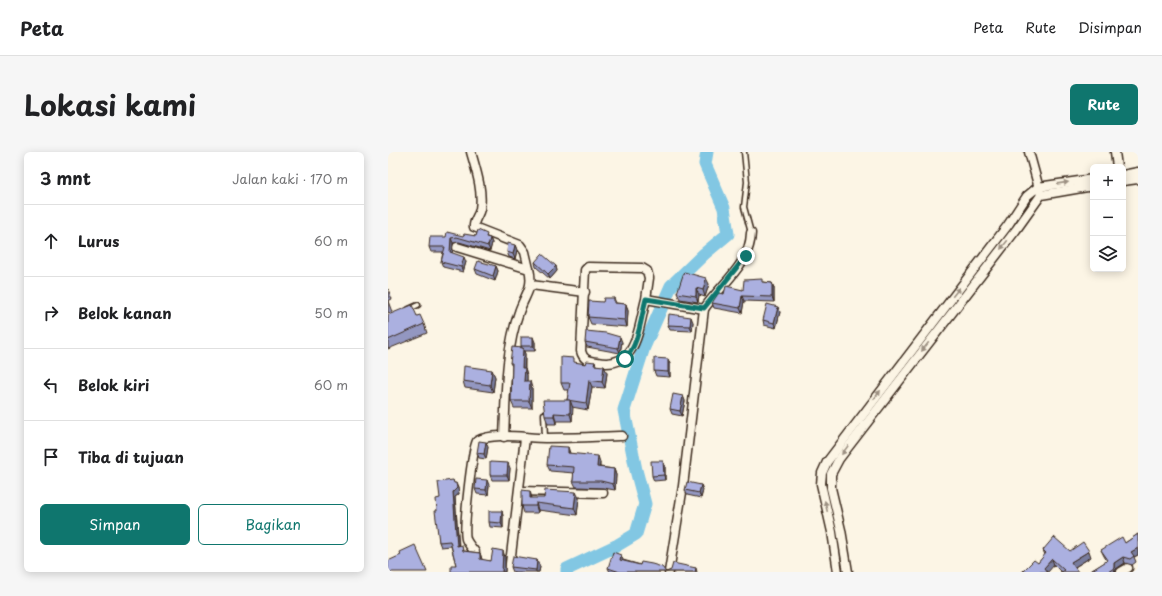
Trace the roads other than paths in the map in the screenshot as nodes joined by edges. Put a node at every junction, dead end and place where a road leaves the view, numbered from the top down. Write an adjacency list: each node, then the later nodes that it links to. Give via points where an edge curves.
1 (471, 152): 17 (street, via 480,194 480,209 474,225 520,245 525,252)
2 (744, 152): 15 (lane, via 747,182 744,207)
3 (1029, 152): 12 (street)
4 (1115, 152): 5 (street)
5 (1117, 164)
6 (1138, 172): 7 (street)
7 (1126, 174)
8 (1138, 179): 10 (street)
9 (1090, 180): 12 (street, one-way to 9)
10 (1126, 181)
11 (1090, 186): 12 (street)
12 (1039, 191): 13 (street, via 1027,196); 14 (street)
13 (1008, 225): 14 (street); 24 (street, one-way to 13)
14 (1016, 230): 25 (street, one-way to 25)
15 (751, 233): 22 (street, via 746,256)
16 (457, 247): 17 (street)
17 (529, 269): 18 (street)
18 (531, 285): 19 (street); 27 (street, via 517,317 511,344)
19 (585, 292): 20 (street, via 585,270 588,267 642,268 648,272 649,278); 20 (street, via 582,355 588,360 606,364 618,362 629,355)
20 (646, 299): 22 (street)
21 (418, 305): 23 (lane)
22 (704, 308): 37 (street, via 683,486)
23 (406, 310)
24 (898, 367): 25 (street); 34 (street, one-way to 24, via 821,484 822,473 827,462)
25 (904, 373): 33 (street, one-way to 33, via 843,453 831,474 831,488)
26 (544, 414): 30 (lane)
27 (504, 436): 29 (street); 35 (street, via 481,439 475,444 465,527 466,540)
28 (622, 436): 30 (street)
29 (525, 438): 30 (street); 31 (street)
30 (545, 438)
31 (519, 491): 32 (street); 36 (street)
32 (603, 493)
33 (841, 530): 34 (street); 39 (street)
34 (832, 532): 38 (street)
35 (475, 552)
36 (509, 572)
37 (669, 572)
38 (838, 572)
39 (848, 572)

